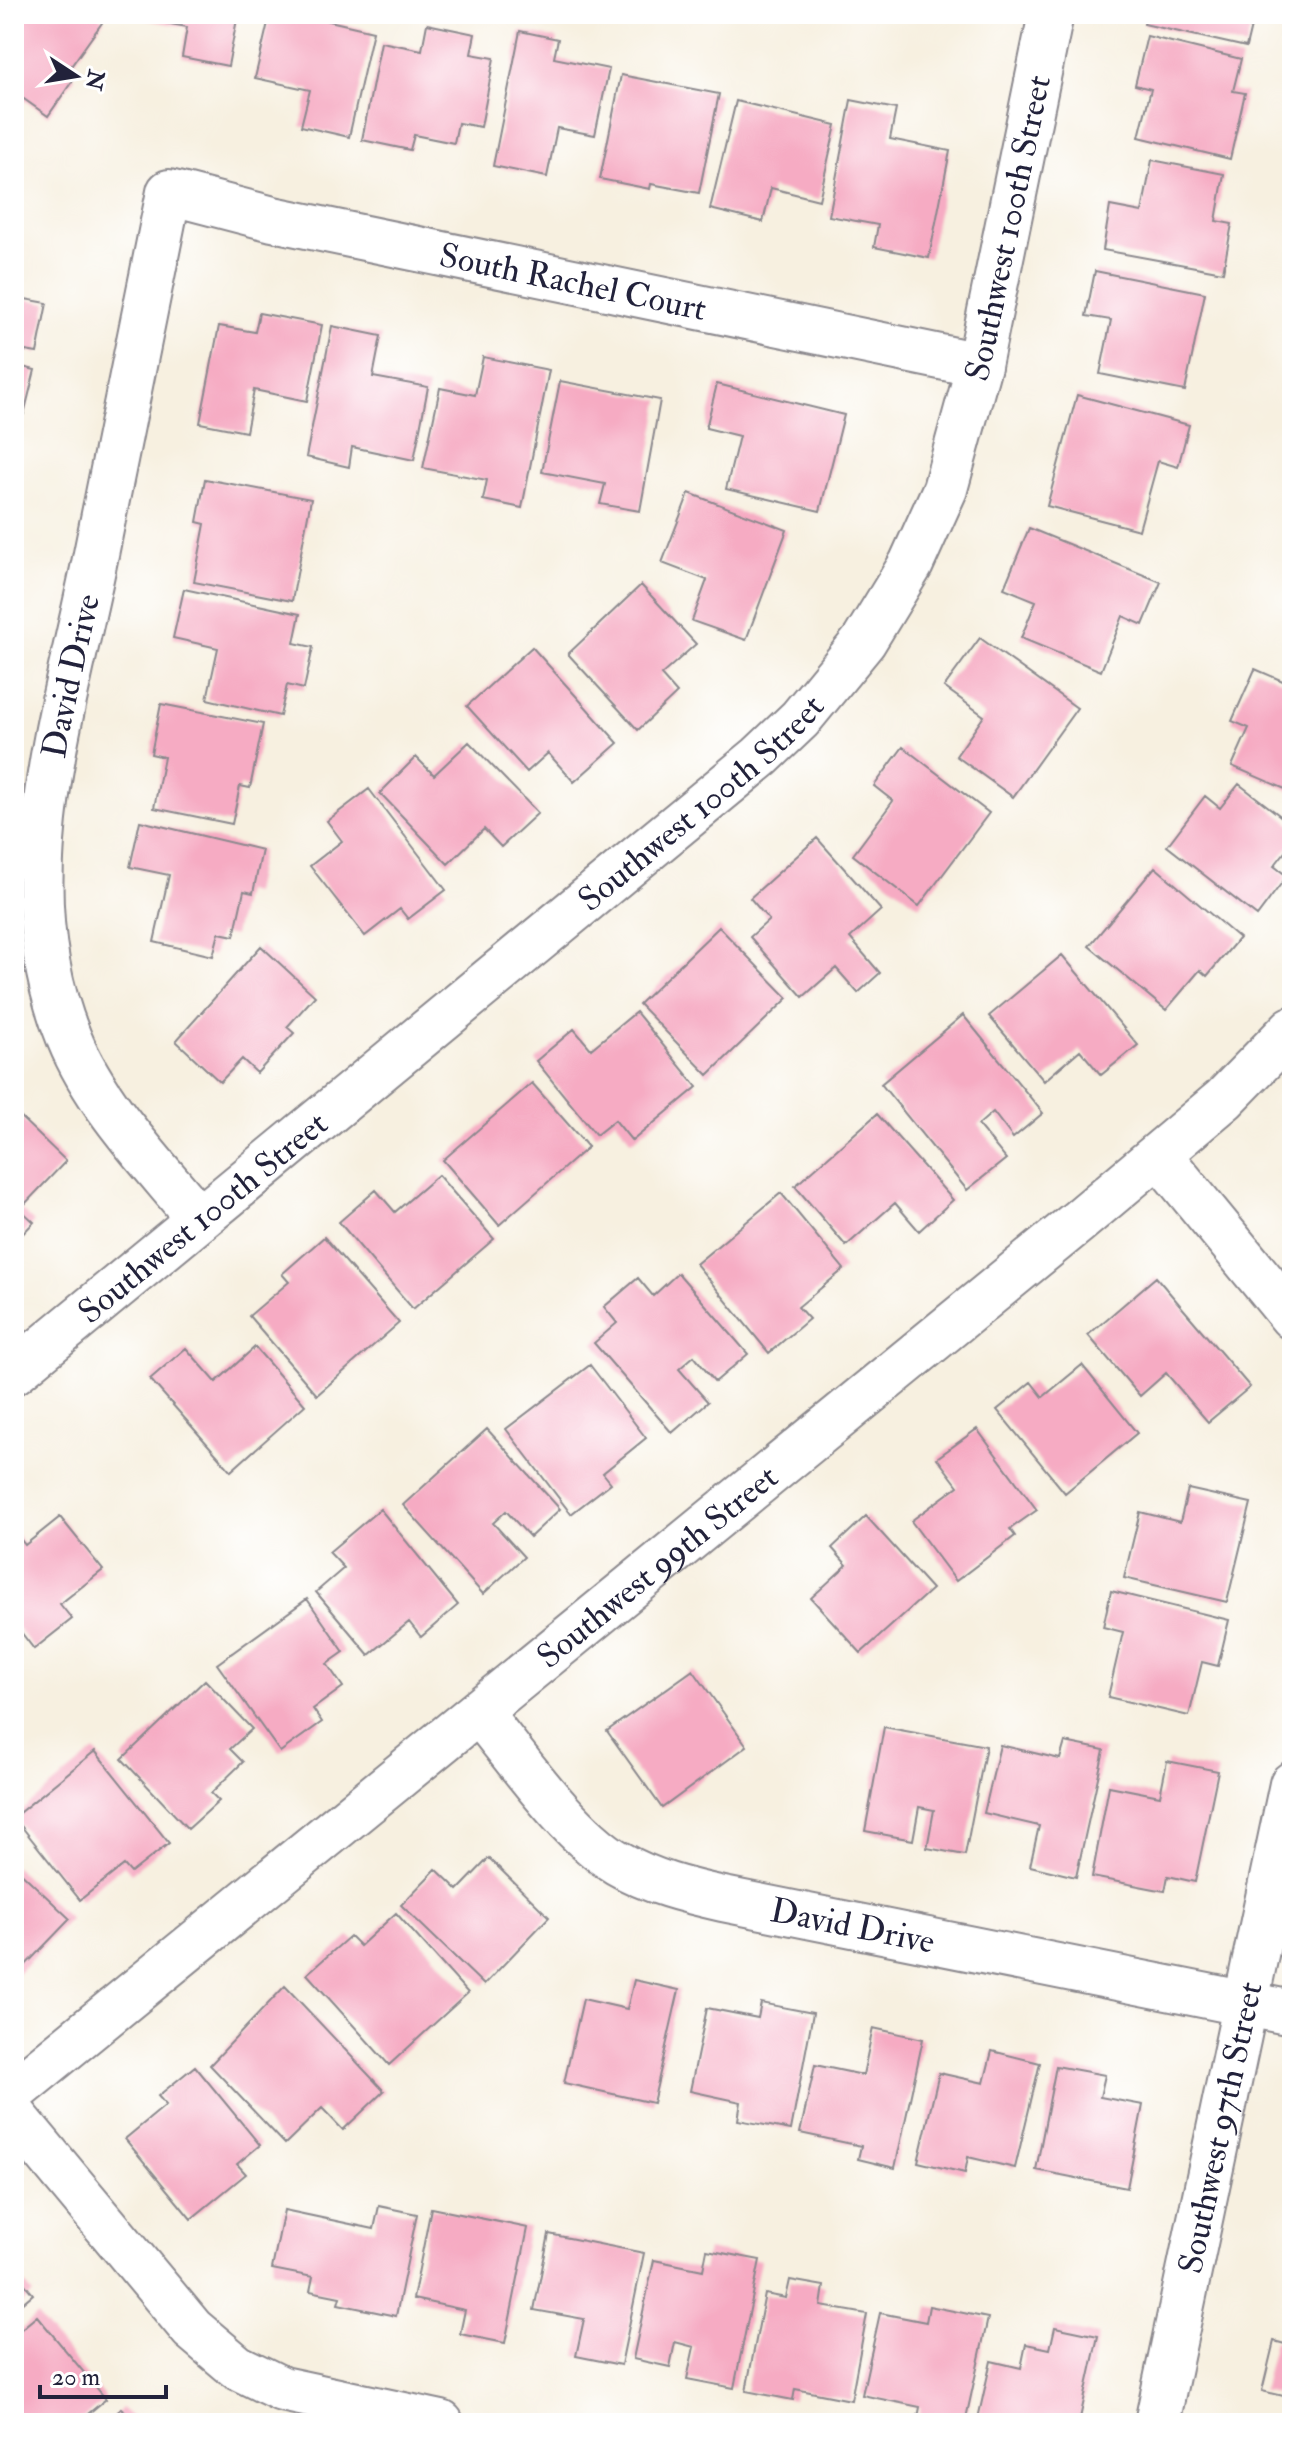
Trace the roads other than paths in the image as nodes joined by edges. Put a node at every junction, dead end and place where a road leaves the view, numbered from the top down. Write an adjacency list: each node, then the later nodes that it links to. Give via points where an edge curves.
1 (1051, 14): 3 (street, Southwest 100th Street)
2 (169, 192): 3 (street, South Rachel Court, via 273,219); 6 (street, David Drive, via 50,780 39,885 46,962 70,1040 137,1143)
3 (979, 365): 6 (street, Southwest 100th Street, via 959,446 929,528 864,641 800,719)
4 (1292, 1029): 5 (street, Southwest 99th Street, via 1224,1099)
5 (1159, 1155): 7 (street); 9 (street, Southwest 99th Street)
6 (199, 1219): 8 (street, Southwest 100th Street)
7 (1292, 1317)
8 (14, 1372)
9 (479, 1712): 11 (street, David Drive, via 581,1832 614,1860 651,1879 723,1899); 13 (street, Southwest 99th Street)
10 (1292, 1784): 11 (street, Southwest 97th Street)
11 (1246, 2003): 12 (street, David Drive); 16 (street, Southwest 97th Street)
12 (1292, 2013)
13 (14, 2091)
14 (14, 2115): 15 (street, via 192,2329 237,2367 282,2389)
15 (441, 2423)
16 (1157, 2423)

